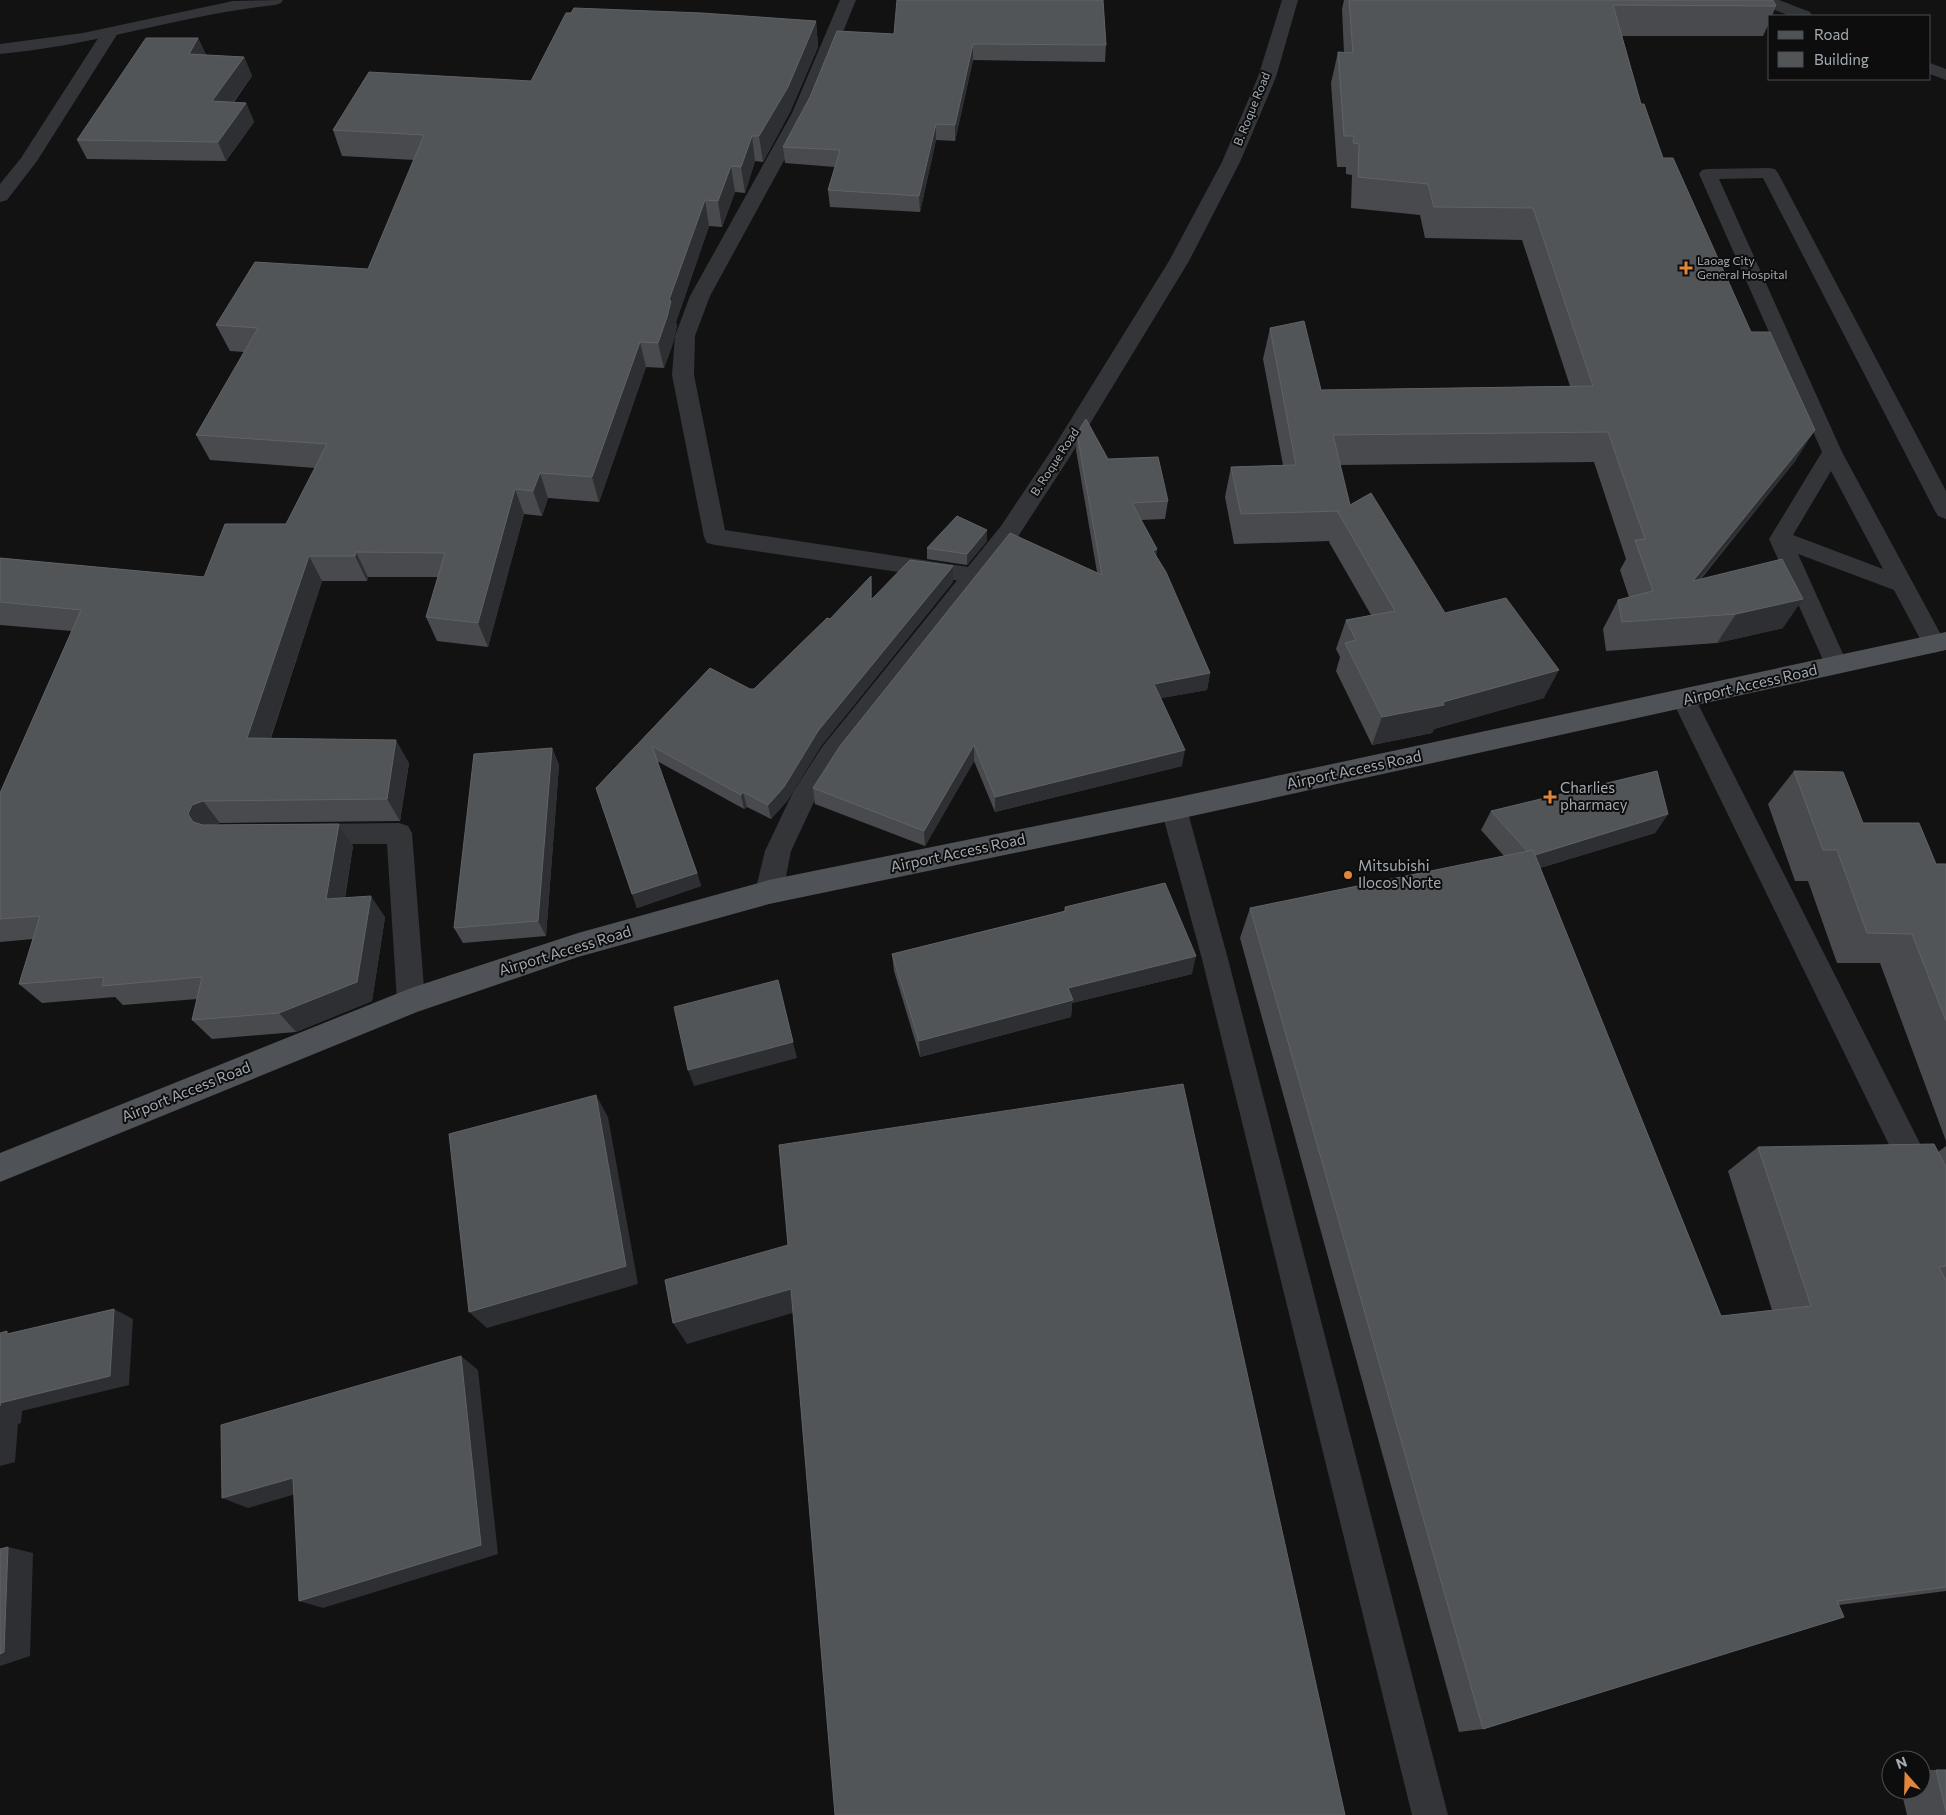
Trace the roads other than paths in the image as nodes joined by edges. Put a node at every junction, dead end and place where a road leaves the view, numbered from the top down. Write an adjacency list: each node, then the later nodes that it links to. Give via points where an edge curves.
1 (276, 0): 6 (street, via 201,11)
2 (848, 0): 14 (street, via 801,113 700,296 685,336 683,375 715,537)
3 (1290, 0): 14 (street, B. Roque Road, via 1267,77 1231,162 1180,261 1058,458 1009,532)
4 (1764, 0): 5 (street)
5 (1802, 15)
6 (110, 33): 7 (street, via 54,44); 10 (street, via 28,161)
7 (0, 49)
8 (1931, 68): 9 (street)
9 (1946, 75)
10 (0, 196)
11 (1832, 452): 12 (lane, via 1708,174 1769,173); 13 (lane); 15 (lane)
12 (1946, 511)
13 (1780, 540): 15 (lane); 17 (lane)
14 (974, 575): 21 (street, B. Roque Road, via 826,762 802,799 778,851)
15 (1900, 584): 16 (lane)
16 (1940, 643): 17 (main road, Airport Access Road)
17 (1836, 665): 18 (main road, Airport Access Road)
18 (1684, 700): 19 (main road, Airport Access Road); 24 (street)
19 (1174, 809): 21 (main road, Airport Access Road); 25 (lane)
20 (280, 834): 22 (lane, via 399,833)
21 (769, 892): 22 (main road, Airport Access Road, via 578,945)
22 (411, 1001): 23 (main road, Airport Access Road)
23 (0, 1168)
24 (1946, 1228)
25 (1430, 1815)

